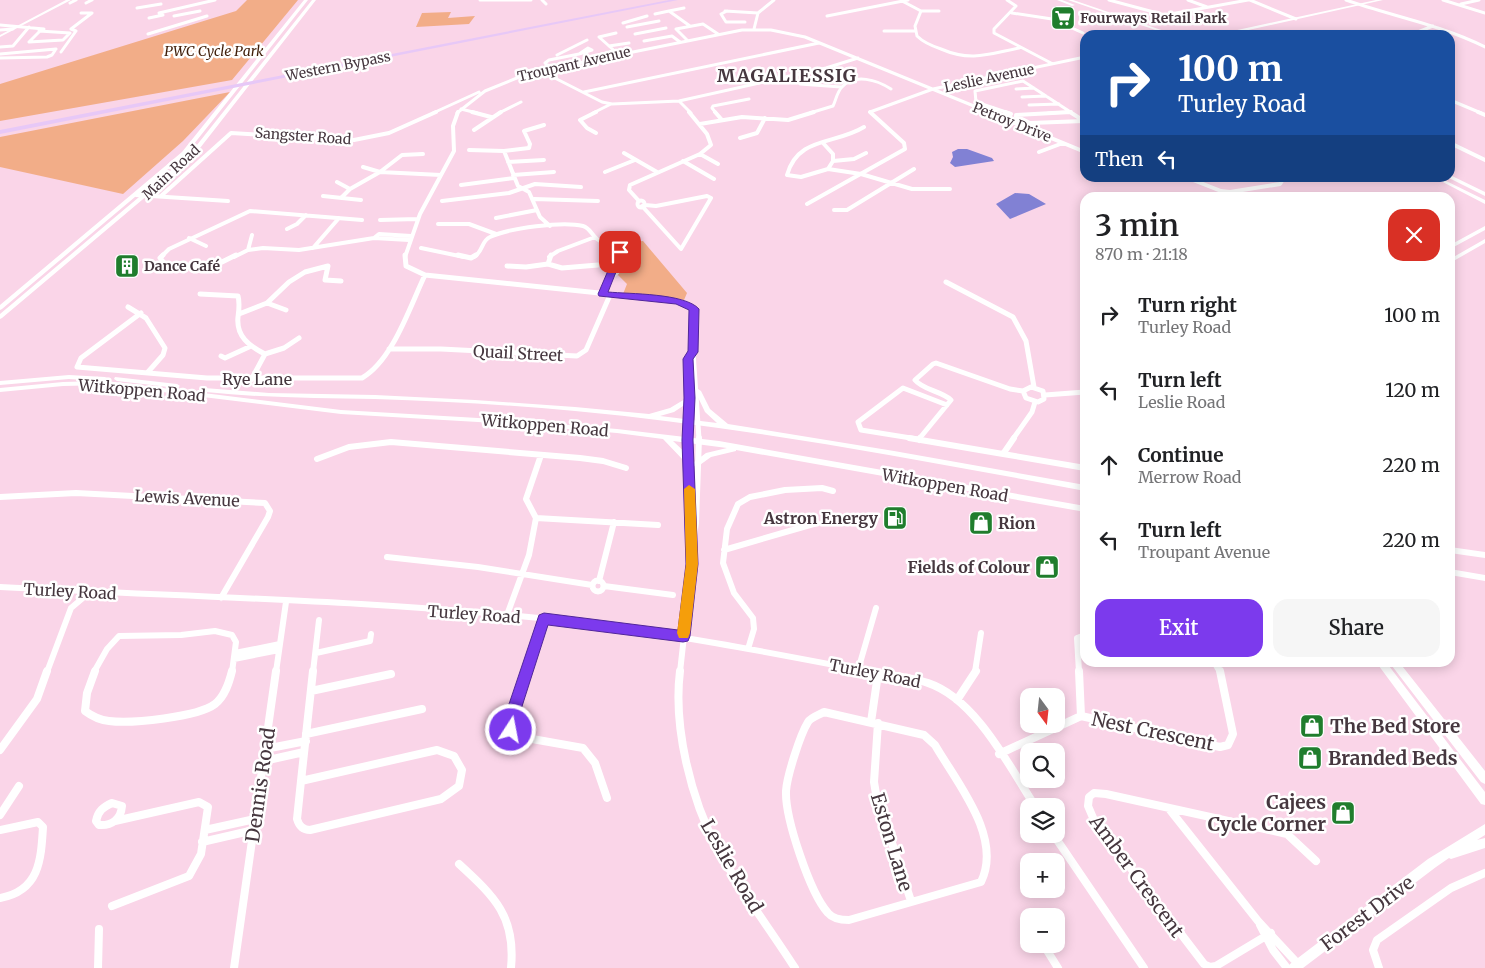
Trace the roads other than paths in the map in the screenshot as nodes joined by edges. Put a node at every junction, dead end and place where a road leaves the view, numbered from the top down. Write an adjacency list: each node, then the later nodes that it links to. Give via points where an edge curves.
1 (76, 0): 25 (street)
2 (92, 0): 27 (street)
3 (156, 0): 28 (street)
4 (214, 0): 35 (street)
5 (306, 0): 199 (main road, Main Road, via 194,142)
6 (314, 0): 200 (main road, Main Road, via 191,156)
7 (480, 0): 8 (street)
8 (509, 0): 9 (street)
9 (531, 0)
10 (542, 0): 29 (street)
11 (677, 0): 26 (highway, Western Bypass)
12 (774, 0): 42 (street)
13 (908, 0): 24 (street)
14 (1007, 0): 43 (street, via 1016,5)
15 (1058, 0): 73 (main road)
16 (1070, 0): 53 (main road)
17 (1109, 0): 34 (street, via 1162,15)
18 (1188, 0): 34 (street)
19 (1249, 0): 34 (street); 52 (street)
20 (1346, 0): 31 (street)
21 (1382, 0): 31 (main road)
22 (1443, 0): 30 (street)
23 (1479, 0): 30 (street)
24 (902, 1): 38 (street); 49 (street)
25 (69, 2): 66 (main road)
26 (656, 2): 150 (highway, Western Bypass); 153 (highway, Western Bypass)
27 (86, 3)
28 (161, 4): 32 (street); 35 (street)
29 (546, 4)
30 (1460, 4): 44 (street)
31 (1362, 6): 52 (main road); 63 (street)
32 (137, 8)
33 (684, 8): 37 (street)
34 (1209, 8)
35 (172, 11): 41 (street); 46 (street); 51 (street)
36 (200, 11): 46 (street)
37 (669, 11): 45 (street); 62 (street)
38 (921, 11): 39 (street); 83 (street)
39 (939, 11)
40 (82, 13): 69 (street, via 92,13)
41 (159, 13)
42 (758, 13): 55 (street, via 725,11 721,14 726,22); 70 (street)
43 (1012, 13): 84 (street, via 1049,18); 102 (street, via 994,31)
44 (1485, 13)
45 (655, 14)
46 (174, 16): 56 (street)
47 (207, 16): 56 (street)
48 (647, 16): 50 (street)
49 (827, 16)
50 (641, 17): 57 (street); 58 (street)
51 (150, 18)
52 (1296, 19): 59 (main road)
53 (1133, 20): 74 (main road); 75 (main road)
54 (659, 21): 58 (street)
55 (745, 22)
56 (184, 23): 87 (street)
57 (623, 23)
58 (646, 24): 61 (street)
59 (1274, 24): 76 (main road); 77 (main road)
60 (0, 25): 66 (street)
61 (640, 25): 65 (street); 81 (street)
62 (690, 26): 89 (street, via 703,24); 93 (street, via 676,30)
63 (1433, 26): 78 (street); 79 (street)
64 (29, 27): 66 (street); 68 (street); 98 (street)
65 (627, 27)
66 (17, 28): 71 (street); 90 (main road)
67 (666, 28): 72 (street)
68 (45, 29): 69 (street); 80 (street)
69 (71, 29): 105 (street, via 76,31)
70 (754, 29): 89 (street, Troupant Avenue); 97 (street, Troupant Avenue, via 789,32)
71 (0, 30)
72 (655, 30): 81 (street); 91 (street)
73 (1148, 30)
74 (1160, 30)
75 (1164, 30)
76 (1240, 30)
77 (1245, 30)
78 (1423, 30)
79 (1445, 30)
80 (39, 31): 80 (street, via 29,42 63,40 70,33)
81 (648, 31): 88 (street)
82 (884, 31): 83 (street)
83 (914, 31): 102 (street, via 921,42 963,57)
84 (1080, 31)
85 (616, 33): 99 (street, via 599,36)
86 (1455, 33): 101 (street)
87 (148, 34)
88 (635, 34)
89 (718, 34): 93 (street, Troupant Avenue)
90 (0, 36)
91 (664, 37): 94 (street); 95 (street, via 672,36)
92 (587, 40): 111 (street)
93 (687, 40): 95 (street, Troupant Avenue)
94 (644, 41)
95 (680, 42): 108 (street, Troupant Avenue)
96 (629, 43): 99 (street)
97 (820, 43): 112 (street, Troupant Avenue); 126 (street)
98 (13, 46): 100 (street); 103 (street)
99 (609, 46): 108 (street)
100 (0, 47)
101 (1485, 47)
102 (1020, 48): 114 (street)
103 (10, 50)
104 (17, 52): 106 (street); 109 (street); 110 (street, via 56,49 47,56)
105 (60, 52)
106 (0, 54)
107 (578, 54): 111 (street)
108 (618, 54): 115 (street, Troupant Avenue)
109 (14, 55)
110 (0, 58)
111 (554, 58): 115 (street, via 546,62)
112 (858, 58): 116 (street); 125 (street, Troupant Avenue)
113 (1080, 60): 114 (street, Leslie Avenue)
114 (1053, 64): 125 (street, Leslie Avenue); 127 (street, Leslie Avenue)
115 (550, 67): 117 (street, Troupant Avenue)
116 (826, 68): 118 (street); 131 (street)
117 (538, 70): 123 (street, Troupant Avenue); 126 (street)
118 (850, 82): 120 (street); 121 (street, via 872,79)
119 (800, 84): 120 (street)
120 (841, 88): 143 (street, via 832,106 791,119)
121 (891, 88)
122 (1034, 88): 124 (street); 128 (street); 140 (street, via 1021,81 975,91 976,102)
123 (491, 89): 138 (street, Troupant Avenue); 201 (street, Sangster Road, via 455,101 398,130 362,140 231,133)
124 (1016, 89)
125 (933, 90): 127 (street, Troupant Avenue); 135 (street, Leslie Avenue)
126 (584, 92): 134 (street)
127 (939, 92): 135 (street, Leslie Avenue); 145 (street, Petroy Drive)
128 (1046, 96): 129 (street); 136 (street)
129 (1022, 97)
130 (749, 99): 146 (street, via 713,106)
131 (679, 101): 134 (street); 148 (street)
132 (521, 102): 142 (street)
133 (1455, 102): 141 (street)
134 (612, 104): 154 (street, via 580,120)
135 (895, 104): 181 (street, Leslie Avenue, via 870,112 879,126 889,128 904,143 905,150)
136 (1059, 104): 137 (street); 139 (street)
137 (1029, 105)
138 (461, 109): 142 (street); 182 (street, via 452,124 454,151)
139 (1072, 112): 140 (street); 144 (street)
140 (1014, 115): 145 (street); 147 (street, via 1030,124)
141 (1485, 115)
142 (491, 117): 152 (street, via 493,119)
143 (765, 118): 146 (street); 155 (street, via 757,133)
144 (1080, 118)
145 (1004, 119): 157 (street, Petroy Drive)
146 (722, 120): 148 (street)
147 (1080, 121)
148 (700, 124): 166 (street, via 711,143 709,149)
149 (544, 125): 161 (street, via 524,131 530,147)
150 (0, 127)
151 (864, 127): 156 (street, via 854,135)
152 (474, 130)
153 (0, 132)
154 (596, 133)
155 (740, 138)
156 (823, 143): 171 (street, via 833,153); 175 (street, via 796,151 787,174 801,177)
157 (1063, 143): 160 (street, Petroy Drive); 162 (street)
158 (1455, 145): 169 (street)
159 (469, 150): 161 (street)
160 (1080, 150)
161 (504, 151): 172 (street)
162 (1039, 152)
163 (624, 153): 168 (street)
164 (866, 153): 171 (street, via 854,159)
165 (423, 154): 177 (street, via 403,154)
166 (700, 154): 170 (street); 173 (street)
167 (544, 160): 172 (street)
168 (635, 160): 179 (street); 180 (street)
169 (1485, 160)
170 (683, 161): 180 (street); 184 (street)
171 (833, 161): 175 (street)
172 (508, 162): 183 (street)
173 (718, 164)
174 (363, 167): 177 (street)
175 (828, 169): 181 (street)
176 (914, 169): 190 (street)
177 (380, 172): 182 (street); 193 (street)
178 (554, 172): 183 (street)
179 (606, 172)
180 (657, 172): 211 (street, via 629,187 639,201 645,202)
181 (861, 174): 190 (street); 209 (street)
182 (441, 175): 217 (street)
183 (513, 177): 191 (street); 194 (street, via 518,187)
184 (714, 179)
185 (1455, 179): 198 (main road)
186 (337, 182): 193 (street)
187 (1199, 182): 196 (street)
188 (1282, 182): 197 (street)
189 (1445, 182): 210 (main road)
190 (892, 184): 195 (street, via 916,189); 213 (street, via 844,211)
191 (461, 185)
192 (581, 187): 194 (street, via 538,184)
193 (350, 188): 203 (street)
194 (525, 189): 204 (street); 208 (street)
195 (950, 189)
196 (1225, 192)
197 (1225, 192)
198 (1485, 194)
199 (136, 195): 200 (street); 246 (main road, Main Road)
200 (146, 196): 201 (street); 251 (main road, Main Road)
201 (161, 196): 207 (street)
202 (323, 196): 203 (street)
203 (341, 198): 205 (street)
204 (534, 199): 206 (street); 212 (street)
205 (361, 200)
206 (598, 200)
207 (228, 202)
208 (442, 202)
209 (807, 204)
210 (1485, 204)
211 (644, 206): 211 (street, via 707,196 711,198 681,249)
212 (537, 210): 216 (street); 221 (street, via 540,218)
213 (834, 210)
214 (306, 215): 215 (street); 223 (street); 227 (street, via 250,211)
215 (339, 218): 218 (street); 232 (street)
216 (496, 218)
217 (417, 219): 219 (street); 228 (street)
218 (362, 220)
219 (380, 220)
220 (438, 224): 224 (street, via 469,224)
221 (550, 226): 224 (street); 226 (street, via 582,226)
222 (1485, 228): 230 (main road)
223 (287, 229)
224 (496, 234): 233 (street, via 486,240 479,254 471,258)
225 (252, 235): 234 (street)
226 (595, 237): 236 (street, via 555,252 549,257); 243 (street, via 625,251 618,272 609,279)
227 (189, 238): 231 (street); 234 (street, via 160,256 169,269 220,263)
228 (410, 238): 232 (street, via 374,238); 239 (street, via 404,262 409,269)
229 (1485, 241): 235 (main road)
230 (1455, 244)
231 (206, 246)
232 (313, 248): 234 (street)
233 (421, 248)
234 (248, 250)
235 (1455, 258)
236 (548, 264): 237 (street, via 562,268); 238 (street)
237 (598, 265)
238 (507, 266)
239 (425, 275): 243 (street); 254 (street)
240 (341, 282): 245 (street, via 325,280 328,266 298,276)
241 (946, 282): 262 (street, via 1013,317 1020,324 1025,334)
242 (200, 294): 250 (street, via 236,295 240,301)
243 (602, 294): 244 (street)
244 (610, 295): 254 (street, Quail Street, via 586,350 577,356); 255 (street, via 688,304 694,309)
245 (267, 302): 248 (street); 250 (street)
246 (0, 308)
247 (128, 308): 249 (street)
248 (286, 310)
249 (141, 313): 258 (street, via 147,317 166,350); 258 (street, Rye Lane, via 76,365 81,368)
250 (239, 314): 253 (street, via 238,326)
251 (0, 317)
252 (299, 338): 256 (street)
253 (249, 347): 256 (street); 257 (street, via 225,358)
254 (388, 349): 259 (street, Rye Lane, via 374,372 367,377)
255 (693, 352): 265 (street, Leslie Road); 269 (street, Leslie Road, via 688,359)
256 (266, 354): 259 (street)
257 (221, 356)
258 (148, 372): 259 (street, Rye Lane)
259 (251, 380)
260 (915, 380): 263 (street); 266 (street, via 936,363); 271 (street, via 949,398)
261 (0, 382): 272 (main road, Witkoppen Road, via 87,377 259,395 461,401)
262 (1034, 387): 266 (street); 268 (street)
263 (904, 388): 271 (street); 278 (street, via 858,422 858,426 861,430)
264 (0, 390): 276 (main road, Witkoppen Road, via 105,383 341,412 558,425)
265 (698, 391): 274 (street, Leslie Road); 275 (main road, via 709,413)
266 (1023, 391): 270 (street, via 1026,398)
267 (1080, 392): 268 (street)
268 (1045, 395): 270 (street, via 1042,400)
269 (690, 398): 272 (main road, via 672,410); 273 (street, Leslie Road)
270 (1034, 402): 281 (street, via 1032,412)
271 (947, 405): 278 (street)
272 (646, 417): 273 (main road, Witkoppen Road)
273 (688, 423): 274 (main road, Witkoppen Road); 277 (street, Leslie Road)
274 (699, 424): 275 (main road, Witkoppen Road); 279 (street, Leslie Road)
275 (727, 427): 288 (main road, Witkoppen Road)
276 (666, 438): 277 (main road, Witkoppen Road); 284 (main road)
277 (687, 440): 279 (main road, Witkoppen Road); 284 (street, Leslie Road)
278 (919, 440): 281 (street)
279 (699, 441): 280 (main road, Witkoppen Road); 285 (street, Leslie Road)
280 (740, 448): 285 (main road, via 712,454); 291 (main road, Witkoppen Road)
281 (1003, 454): 286 (street)
282 (541, 455): 283 (street, via 392,442 349,447); 287 (street, via 591,459); 292 (street, via 526,499)
283 (317, 460)
284 (688, 460): 296 (street, Leslie Road)
285 (697, 464): 296 (street, Leslie Road, via 696,523)
286 (1080, 467)
287 (626, 468)
288 (1080, 487)
289 (833, 491): 297 (street, via 822,488 785,490 742,500 727,529)
290 (0, 497): 308 (street, Lewis Avenue, via 76,493 265,503 270,511 268,517)
291 (1080, 508)
292 (536, 518): 293 (street); 302 (street)
293 (614, 522): 295 (street); 304 (street)
294 (818, 523): 297 (street)
295 (658, 525)
296 (692, 548): 316 (street, Leslie Road)
297 (724, 550): 319 (street, via 723,562 732,587 754,623)
298 (1455, 551): 299 (main road)
299 (1485, 555)
300 (387, 557): 302 (street)
301 (1455, 573): 303 (main road)
302 (523, 575): 304 (street, via 592,585); 311 (street)
303 (1485, 578)
304 (602, 583): 307 (street)
305 (0, 587): 306 (street, Turley Road)
306 (90, 592): 308 (street, Turley Road); 335 (street, via 70,608 37,699)
307 (673, 595)
308 (221, 598): 309 (street, Turley Road)
309 (286, 602): 311 (street, Turley Road); 318 (street, Dennis Road)
310 (876, 608): 325 (street)
311 (507, 615): 312 (street, Turley Road)
312 (544, 619): 316 (street, Turley Road); 342 (street, via 510,722 511,730 521,737 583,748 595,763)
313 (319, 620): 320 (street)
314 (981, 632): 329 (street, via 976,671)
315 (371, 634): 320 (street, via 370,641)
316 (683, 636): 319 (street, Turley Road); 370 (street, Leslie Road, via 678,708 690,780 718,850)
317 (1080, 636): 331 (street, Nest Crescent, via 1077,638)
318 (280, 647): 321 (street); 334 (street, Dennis Road)
319 (748, 648): 325 (street, Turley Road)
320 (316, 653): 328 (street)
321 (235, 656): 321 (street, via 224,696 208,708 123,723 93,717 85,711 97,666 107,648 119,636 225,632 235,638)
322 (1218, 667): 331 (street, Nest Crescent, via 1233,734 1228,745 1220,747)
323 (1384, 667): 344 (main road)
324 (1397, 667): 339 (main road)
325 (858, 670): 327 (street, Turley Road)
326 (391, 674): 328 (street)
327 (878, 674): 329 (street, Turley Road, via 935,686); 332 (street, Eston Lane)
328 (311, 691): 333 (street)
329 (957, 700): 337 (street, Turley Road)
330 (422, 709): 333 (street)
331 (1081, 716): 337 (street, Nest Crescent)
332 (874, 722): 361 (street, Eston Lane, via 876,794); 361 (street, via 918,733 935,745 985,833 986,868 981,882); 361 (street, via 824,712 812,718 788,782 787,802 796,843 813,886 834,918 850,920)
333 (306, 737): 334 (street); 336 (street)
334 (265, 749): 338 (street, Dennis Road)
335 (0, 750)
336 (304, 752): 338 (street); 340 (street)
337 (1000, 754): 343 (street, Turley Road)
338 (264, 762): 347 (street, Dennis Road)
339 (1485, 779)
340 (301, 781): 340 (street, via 297,818 305,830 440,799 456,791 463,774 452,755 436,750)
341 (19, 786): 346 (street)
342 (607, 798)
343 (1030, 798)
344 (1485, 800)
345 (1170, 810): 357 (street, Amber Crescent, via 1287,834); 364 (street); 364 (street, Amber Crescent, via 1099,792 1089,797 1088,802 1094,820 1204,964 1216,966)
346 (0, 815)
347 (256, 819): 351 (street); 352 (street, Dennis Road)
348 (115, 821): 351 (street, via 198,802 208,807)
349 (1485, 828): 356 (main road, Forest Drive)
350 (0, 830): 360 (street, via 38,822 43,827 33,879 20,894)
351 (205, 830): 353 (street)
352 (254, 830): 353 (street); 368 (street, Dennis Road)
353 (202, 842): 362 (street, via 197,866 189,876)
354 (1059, 843): 372 (street)
355 (1485, 843): 356 (main road, Forest Drive)
356 (1439, 859): 366 (main road, Forest Drive)
357 (1316, 861)
358 (458, 864): 369 (street, via 474,877 500,911 513,949)
359 (1485, 873): 374 (street, via 1451,888 1377,940 1373,951)
360 (0, 898)
361 (911, 902)
362 (112, 906)
363 (99, 929): 367 (street)
364 (1268, 935): 366 (street); 373 (street)
365 (1049, 953): 371 (street)
366 (1297, 966)
367 (98, 968)
368 (234, 968)
369 (511, 968)
370 (795, 968)
371 (1058, 968)
372 (1144, 968)
373 (1287, 968)
374 (1379, 968)

